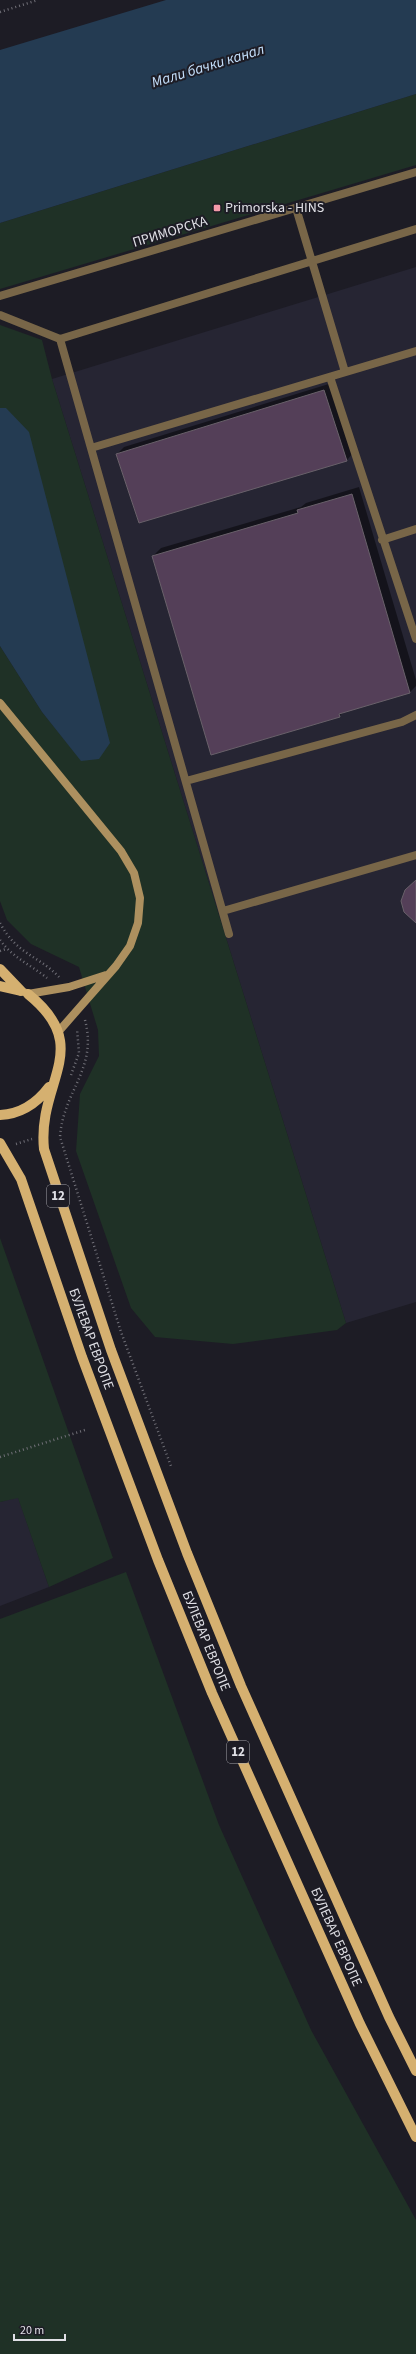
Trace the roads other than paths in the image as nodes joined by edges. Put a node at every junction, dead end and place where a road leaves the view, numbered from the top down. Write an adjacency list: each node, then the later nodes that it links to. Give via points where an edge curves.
1 (416, 172): 2 (street, ПРИМОРСКА)
2 (296, 208): 4 (street); 5 (street, ПРИМОРСКА)
3 (416, 229): 4 (street)
4 (312, 261): 7 (street); 9 (street)
5 (0, 296)
6 (0, 315): 7 (street)
7 (60, 339): 11 (street)
8 (416, 351): 9 (street)
9 (345, 372): 10 (street)
10 (330, 377): 11 (street); 13 (street)
11 (92, 448): 17 (street)
12 (416, 530): 13 (street)
13 (382, 540): 14 (street)
14 (416, 639)
15 (0, 703): 22 (street, via 121,851 134,873 140,898 138,923 130,946 116,966)
16 (416, 715): 17 (street, via 402,722)
17 (186, 781): 19 (street)
18 (416, 855): 19 (street)
19 (223, 911): 20 (street)
20 (229, 934)
21 (0, 969): 24 (main road, БУЛЕВАР ЕВРОПЕ / 12)
22 (106, 974): 24 (street, via 69,987); 25 (street)
23 (0, 986): 24 (main road, БУЛЕВАР ЕВРОПЕ / 12)
24 (24, 992): 25 (main road, БУЛЕВАР ЕВРОПЕ / 12, via 42,1005)
25 (59, 1031): 26 (main road, БУЛЕВАР ЕВРОПЕ / 12, via 60,1064)
26 (52, 1084): 27 (main road, БУЛЕВАР ЕВРОПЕ / 12, via 40,1099 24,1109); 29 (main road, БУЛЕВАР ЕВРОПЕ / 12, via 42,1128 50,1172 111,1350 187,1553 241,1686 389,2017)
27 (0, 1115)
28 (2, 1146): 30 (main road, БУЛЕВАР ЕВРОПЕ / 12, via 21,1179 82,1357 158,1560 212,1693 360,2024)
29 (416, 2071)
30 (416, 2137)

